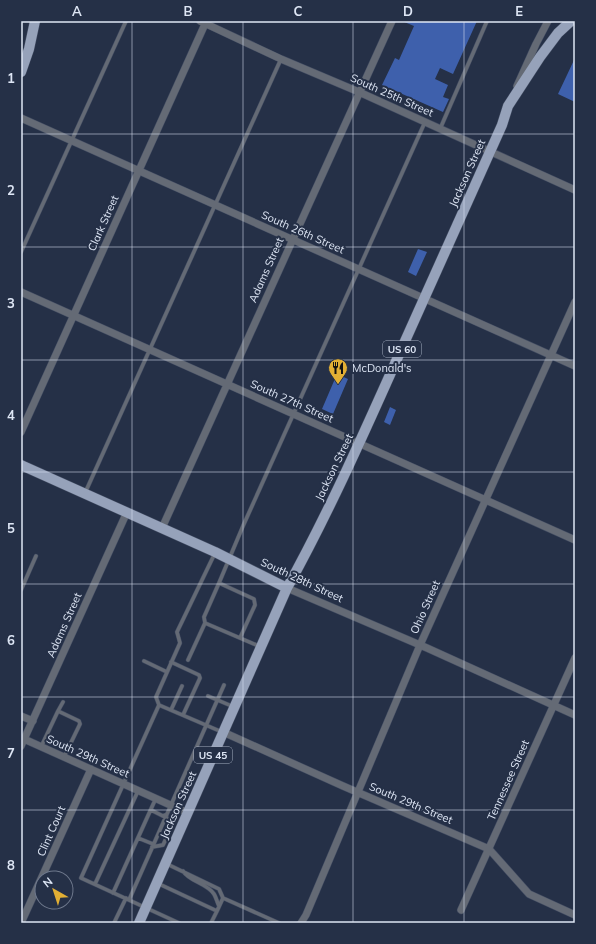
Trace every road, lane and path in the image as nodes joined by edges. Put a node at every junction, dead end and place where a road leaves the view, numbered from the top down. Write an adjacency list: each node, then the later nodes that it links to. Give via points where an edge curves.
1 (35, 21): 9 (main road)
2 (126, 21): 15 (lane)
3 (392, 21): 10 (street, Adams Street)
4 (487, 21): 14 (lane)
5 (548, 21): 11 (street, Jackson Street)
6 (571, 21): 11 (main road, US 60, via 558,33 540,57)
7 (203, 22): 8 (street, South 25th Street); 17 (street, Clark Street)
8 (281, 59): 10 (street, South 25th Street); 19 (lane)
9 (21, 72)
10 (359, 92): 13 (street, South 25th Street); 20 (street, Adams Street)
11 (508, 106): 16 (main road, Jackson Street / US 60)
12 (21, 118): 15 (street, South 26th Street)
13 (425, 122): 14 (street, South 25th Street); 22 (lane)
14 (440, 129): 16 (street, South 25th Street)
15 (72, 141): 17 (street, South 26th Street); 21 (lane)
16 (490, 152): 18 (street, South 25th Street); 24 (main road, Jackson Street / US 60)
17 (139, 171): 19 (street, South 26th Street); 26 (street, Clark Street)
18 (575, 190)
19 (215, 205): 20 (street, South 26th Street); 27 (lane)
20 (292, 240): 22 (street, South 26th Street); 30 (street, Adams Street)
21 (21, 252)
22 (359, 269): 24 (street, South 26th Street); 31 (lane)
23 (21, 292): 26 (street, South 27th Street)
24 (424, 298): 28 (street, South 26th Street); 33 (main road, Jackson Street / US 60)
25 (575, 302): 28 (street, Ohio Street)
26 (74, 316): 27 (street, South 27th Street); 32 (street, Clark Street)
27 (150, 350): 30 (street, South 27th Street); 35 (lane)
28 (551, 355): 29 (street, South 26th Street); 36 (street, Ohio Street)
29 (575, 366)
30 (227, 384): 31 (street, South 27th Street); 38 (street, Adams Street)
31 (293, 414): 33 (street, South 27th Street); 42 (lane)
32 (21, 432)
33 (359, 443): 36 (street, South 27th Street); 44 (main road, Jackson Street / US 60)
34 (21, 465): 35 (main road, South 28th Street)
35 (85, 493): 37 (main road, South 28th Street)
36 (486, 500): 39 (street, South 27th Street); 48 (street, Ohio Street)
37 (127, 512): 38 (main road, South 28th Street); 68 (street, Adams Street)
38 (162, 528): 40 (main road, South 28th Street)
39 (575, 540)
40 (215, 552): 42 (main road, South 28th Street); 53 (lane, via 177,632 180,643)
41 (36, 556): 45 (lane)
42 (229, 559): 43 (lane); 44 (main road, South 28th Street)
43 (219, 583): 46 (lane, via 204,617); 47 (lane, via 254,599 256,605)
44 (287, 588): 48 (street, South 28th Street); 49 (main road, Jackson Street / US 45)
45 (21, 590)
46 (204, 624): 47 (lane); 51 (lane)
47 (240, 638): 49 (lane)
48 (420, 645): 61 (street, South 28th Street); 77 (street, Ohio Street)
49 (260, 647): 62 (main road, Jackson Street / US 45)
50 (575, 658): 61 (street, Tennessee Street)
51 (188, 660)
52 (144, 662): 54 (lane)
53 (171, 662): 54 (lane); 65 (lane, via 199,675 200,678 197,691)
54 (167, 672): 60 (lane, via 156,697)
55 (224, 684): 58 (lane)
56 (182, 686): 63 (lane)
57 (208, 696): 58 (lane)
58 (217, 700): 62 (lane); 69 (lane)
59 (62, 702): 64 (lane)
60 (159, 705): 63 (lane); 75 (lane)
61 (554, 705): 66 (street, South 28th Street); 87 (street, Tennessee Street)
62 (234, 707): 70 (main road, Jackson Street / US 45)
63 (171, 710): 65 (lane)
64 (58, 711): 72 (lane); 73 (lane, via 79,721 80,724)
65 (183, 715): 69 (lane)
66 (575, 715)
67 (21, 716): 68 (street)
68 (33, 721): 71 (street, Adams Street)
69 (205, 725): 70 (lane); 79 (lane)
70 (223, 732): 77 (street, South 29th Street); 81 (main road, Jackson Street / US 45)
71 (23, 743): 72 (street, South 29th Street)
72 (41, 747): 73 (street, South 29th Street)
73 (64, 757): 74 (street, South 29th Street)
74 (91, 769): 75 (street, South 29th Street); 98 (street, Clint Court)
75 (122, 783): 76 (street, South 29th Street); 91 (lane, via 81,878)
76 (138, 790): 78 (street, South 29th Street); 91 (lane)
77 (357, 793): 87 (street, South 29th Street); 107 (street, Ohio Street)
78 (156, 798): 79 (street, South 29th Street); 80 (lane)
79 (170, 805): 81 (street, South 29th Street); 82 (lane)
80 (151, 810): 82 (lane); 83 (lane)
81 (188, 813): 88 (main road, Jackson Street / US 45)
82 (165, 816): 86 (lane); 86 (lane, via 172,826 163,845)
83 (146, 820): 84 (lane); 85 (lane)
84 (151, 821)
85 (138, 838): 86 (lane); 92 (lane)
86 (152, 846): 94 (lane)
87 (489, 849): 97 (street, Tennessee Street); 100 (street, South 29th Street, via 529,894)
88 (165, 863): 89 (lane); 90 (main road, Jackson Street / US 45)
89 (183, 870): 93 (lane, via 219,888); 95 (lane, via 187,877 214,893)
90 (156, 883): 96 (main road, Jackson Street / US 45); 99 (lane)
91 (95, 884): 92 (lane)
92 (113, 893): 94 (lane)
93 (223, 898): 95 (lane); 106 (lane)
94 (128, 899): 96 (lane); 102 (lane)
95 (219, 906): 99 (lane)
96 (146, 907): 103 (main road, Jackson Street / US 45); 104 (lane)
97 (461, 910)
98 (23, 911): 101 (street, Clint Court)
99 (217, 911): 105 (lane)
100 (575, 915)
101 (21, 923)
102 (114, 923)
103 (139, 923)
104 (179, 923)
105 (211, 923)
106 (279, 923)
107 (302, 923)

